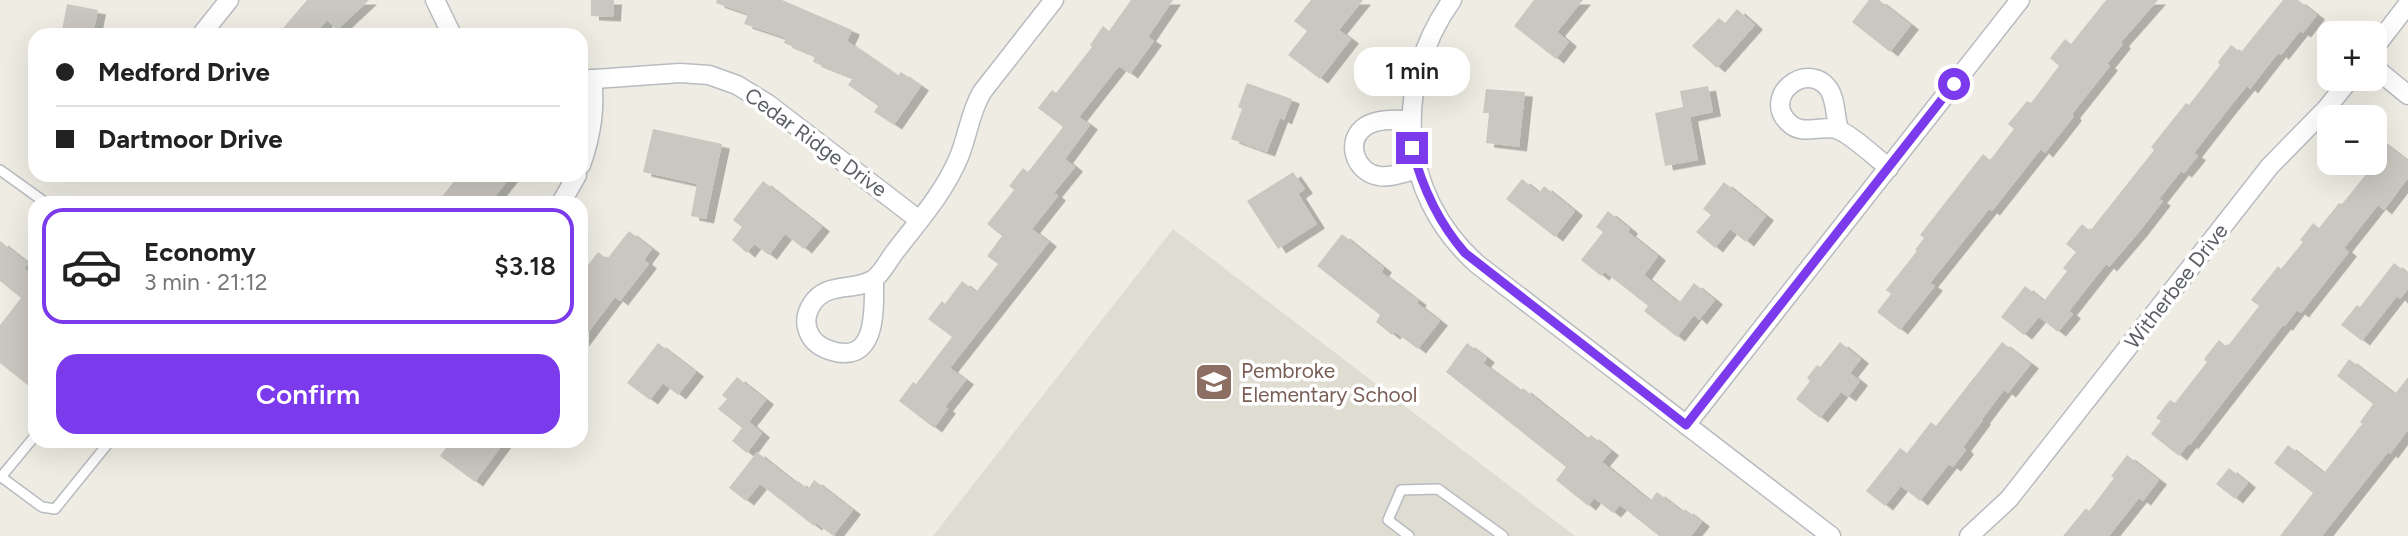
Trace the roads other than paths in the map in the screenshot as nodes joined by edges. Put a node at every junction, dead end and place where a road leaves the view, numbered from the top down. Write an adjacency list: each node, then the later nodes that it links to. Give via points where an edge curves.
1 (229, 0): 7 (street)
2 (435, 0): 8 (street)
3 (1054, 0): 22 (street, via 974,105 954,166)
4 (1452, 0): 15 (street, via 1425,48)
5 (2020, 0): 18 (street)
6 (2408, 4): 9 (street)
7 (207, 28)
8 (449, 28)
9 (2387, 31)
10 (2387, 78): 14 (street)
11 (588, 80): 22 (street, Cedar Ridge Drive, via 680,73 709,75 737,85)
12 (588, 85): 17 (street, via 595,103)
13 (2340, 91): 28 (street, Witherbee Drive, via 2270,166)
14 (2408, 95)
15 (1410, 120): 19 (street); 19 (street, via 1364,127 1355,138 1355,155 1362,167 1383,177)
16 (1839, 130): 18 (street)
17 (588, 144)
18 (1889, 168): 24 (street)
19 (1418, 169): 24 (street, via 1444,227 1465,253)
20 (0, 170): 21 (lane)
21 (36, 196)
22 (919, 220): 23 (street)
23 (874, 279): 23 (street, via 831,289 812,302 806,328 821,348 850,353 871,335)
24 (1686, 425): 31 (street)
25 (28, 444): 27 (lane)
26 (104, 448): 27 (lane, via 55,509 42,507)
27 (1, 477)
28 (2009, 499): 32 (street, Witherbee Drive); 33 (street, Witherbee Drive)
29 (1409, 536): 30 (lane, via 1388,520 1401,490 1438,489)
30 (1503, 536)
31 (1831, 536)
32 (1969, 536)
33 (1989, 536)

